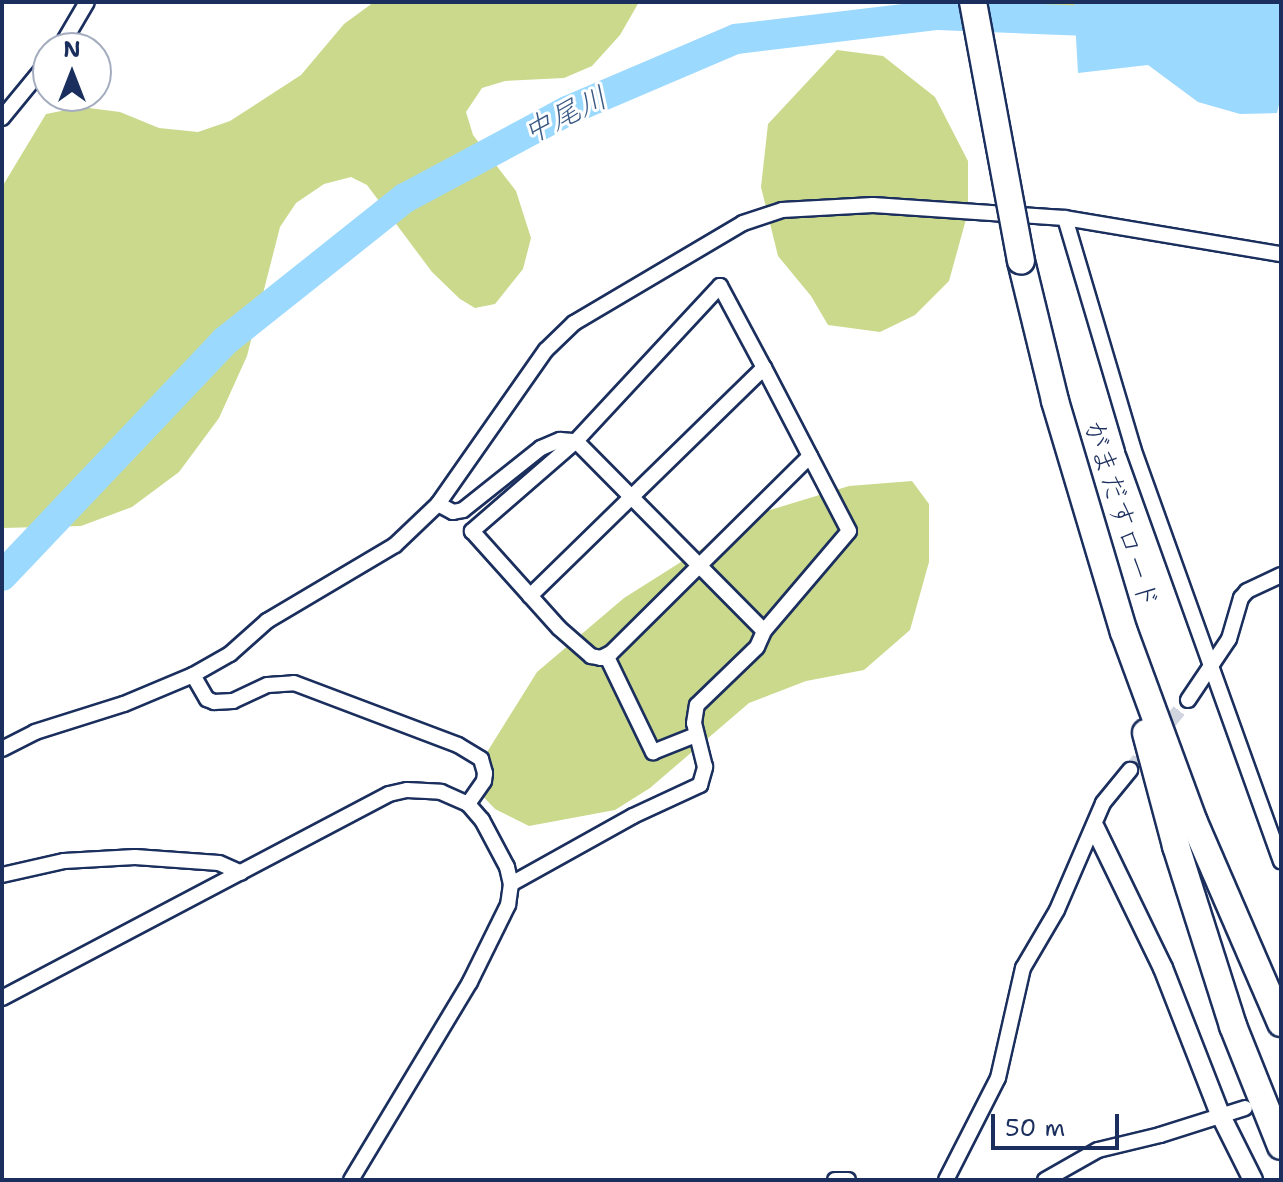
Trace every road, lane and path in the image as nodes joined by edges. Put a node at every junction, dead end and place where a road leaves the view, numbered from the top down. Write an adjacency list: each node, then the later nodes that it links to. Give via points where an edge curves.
1 (87, 2): 3 (street)
2 (973, 2): 17 (highway, がまだすロード, bridge, via 1021,261 1055,401)
3 (69, 32)
4 (32, 81): 5 (street)
5 (2, 118)
6 (1065, 218): 7 (street); 12 (street, via 873,205 782,210 743,223 574,323 546,350); 19 (street, via 1133,448)
7 (1281, 254)
8 (764, 368): 9 (street, via 720,286); 10 (street); 11 (street)
9 (576, 441): 11 (street); 12 (street, via 560,440 541,448 463,510 453,512); 15 (street, via 472,531)
10 (810, 456): 13 (street); 16 (street, via 849,531)
11 (632, 497): 13 (street); 15 (street)
12 (438, 504): 20 (street, via 395,545 267,621 230,654)
13 (699, 565): 16 (street); 18 (street)
14 (1281, 575): 19 (street, via 1241,598 1229,639)
15 (530, 596): 18 (street, via 591,656)
16 (764, 631): 22 (street, via 757,647 697,705)
17 (1124, 632): 31 (highway, がまだすロード, via 1194,822); 37 (highway, via 1176,846 1233,1026)
18 (607, 657): 22 (street, via 653,752)
19 (1213, 666): 21 (street); 27 (street)
20 (193, 675): 23 (street); 25 (street, via 214,702 233,701 268,685 294,683 465,748 481,759 485,773)
21 (1188, 700)
22 (696, 735): 30 (street, via 705,767 700,785)
23 (2, 749)
24 (1130, 770): 26 (street, via 1110,792)
25 (468, 804): 28 (street, via 441,792 389,794); 30 (street, via 493,837)
26 (1095, 828): 36 (street, via 1163,968); 41 (street, via 1023,968 998,1078)
27 (1281, 861)
28 (241, 873): 29 (street, via 219,863 135,857 64,861); 32 (street)
29 (2, 875)
30 (511, 884): 38 (street, via 508,905 470,982)
31 (1258, 973): 33 (highway); 34 (highway, がまだすロード)
32 (2, 998)
33 (1281, 1011)
34 (1281, 1023)
35 (1245, 1108): 36 (street)
36 (1220, 1114): 42 (street, via 1098,1150); 43 (street)
37 (1281, 1146)
38 (351, 1180)
39 (835, 1180): 40 (street)
40 (848, 1180)
41 (946, 1180)
42 (1045, 1180)
43 (1253, 1180)

